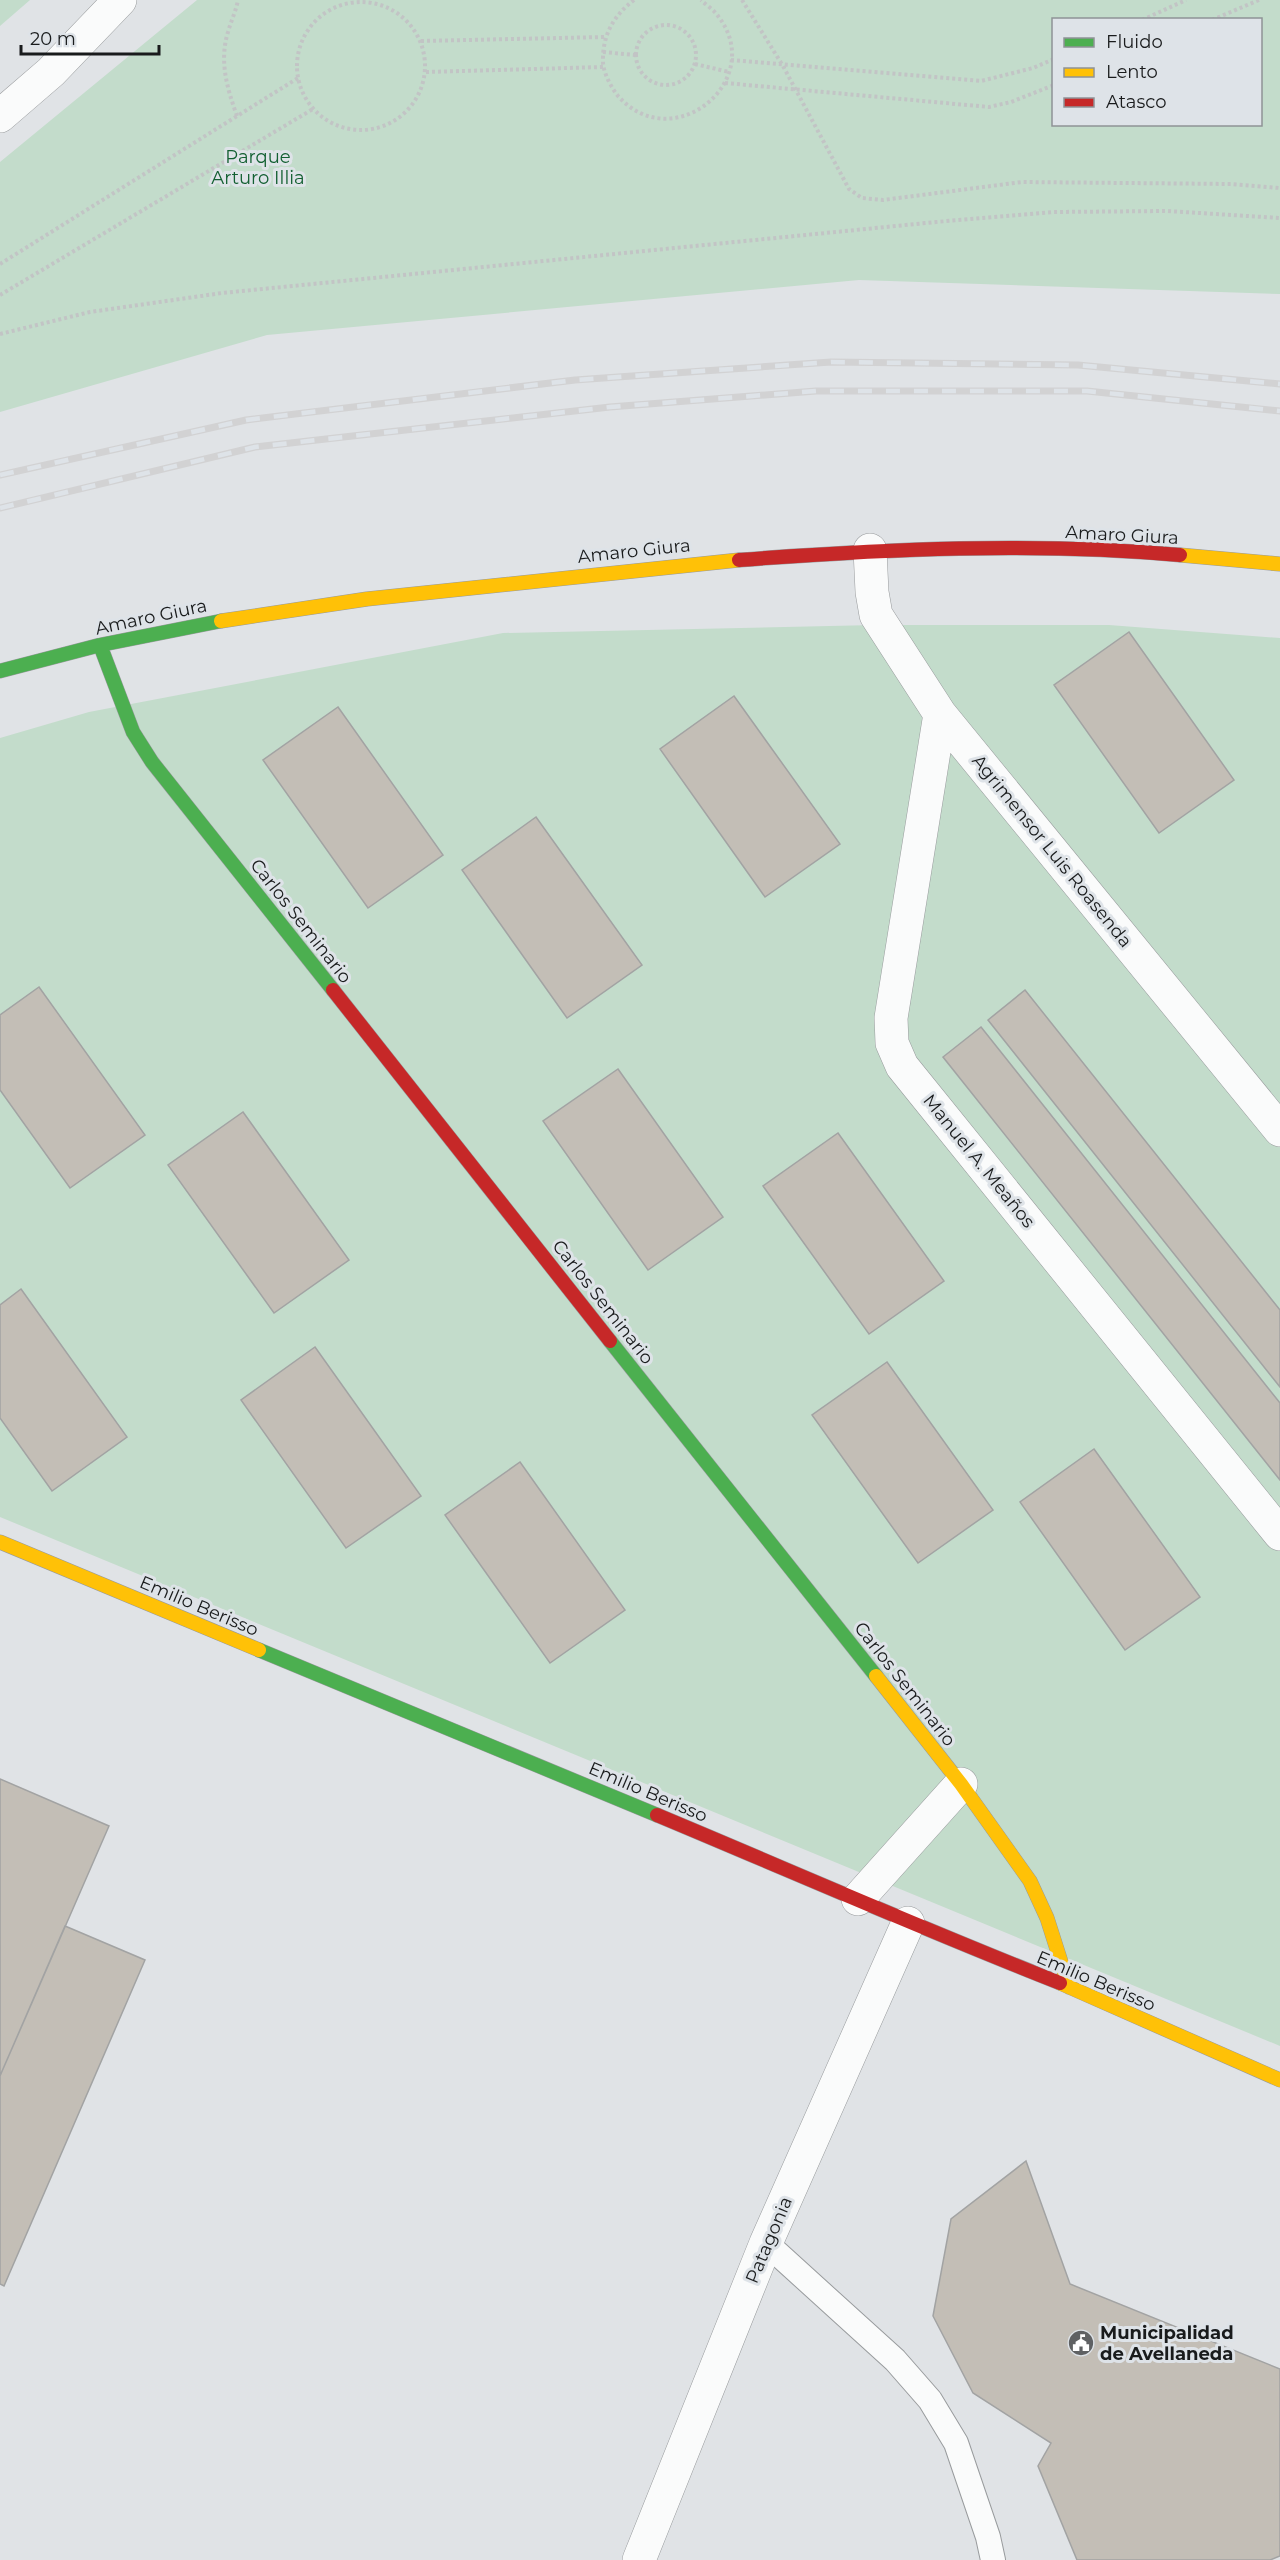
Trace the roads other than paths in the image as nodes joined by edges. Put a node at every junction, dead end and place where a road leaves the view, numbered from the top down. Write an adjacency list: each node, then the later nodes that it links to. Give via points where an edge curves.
1 (120, 0): 2 (street, via 51,72)
2 (0, 116)
3 (870, 550): 4 (street, Amaro Giura, via 1110,549); 5 (street, Amaro Giura, via 672,565 367,599 243,616); 7 (street, Agrimensor Luis Roasenda, via 876,615)
4 (1280, 564)
5 (100, 645): 6 (street, Amaro Giura); 11 (street, Carlos Seminario, via 133,732 152,762)
6 (0, 671)
7 (940, 714): 8 (street, Agrimensor Luis Roasenda); 9 (street, Manuel A. Meaños, via 891,1018 892,1043 902,1066)
8 (1280, 1130)
9 (1280, 1534)
10 (0, 1542): 12 (street, Emilio Berisso)
11 (962, 1784): 12 (street); 14 (street, Carlos Seminario, via 1030,1881 1047,1918)
12 (858, 1899): 13 (street, Emilio Berisso)
13 (908, 1923): 14 (street, Emilio Berisso); 16 (street, Patagonia)
14 (1069, 1987): 15 (street, Emilio Berisso)
15 (1280, 2080)
16 (766, 2243): 17 (street, Patagonia); 18 (lane, via 895,2360 930,2400 956,2443)
17 (639, 2560)
18 (993, 2560)

